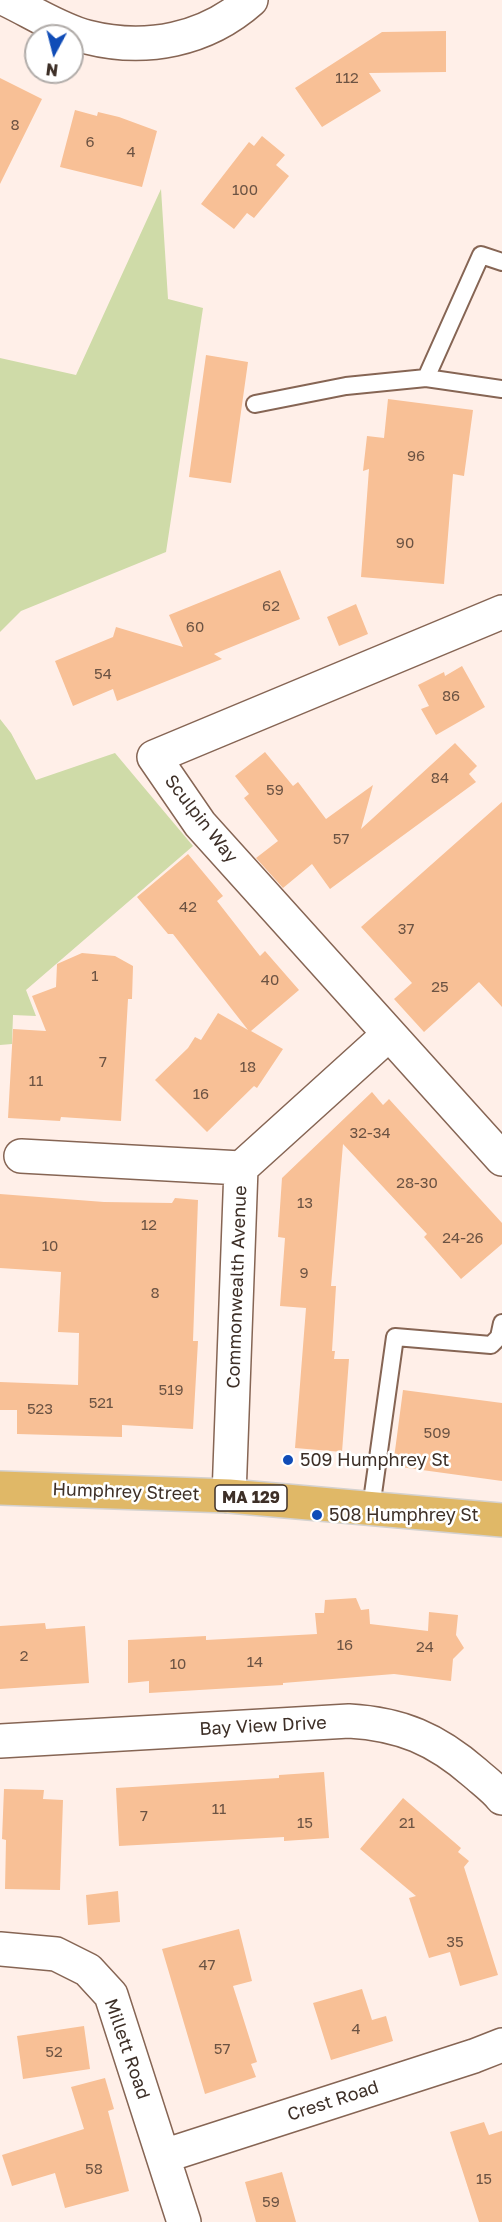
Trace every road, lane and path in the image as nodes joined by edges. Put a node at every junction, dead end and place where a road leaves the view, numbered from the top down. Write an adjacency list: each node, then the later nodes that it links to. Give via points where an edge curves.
1 (7, 0): 2 (street, via 86,37 129,44 201,33 234,15)
2 (251, 0)
3 (502, 262): 4 (lane, via 481,255)
4 (426, 378): 5 (lane); 6 (lane, via 346,386)
5 (502, 389)
6 (255, 404)
7 (502, 612): 8 (street, Sculpin Way, via 154,757 200,824)
8 (388, 1035): 10 (street, Sculpin Way); 11 (street, Commonwealth Avenue)
9 (21, 1156): 11 (street)
10 (502, 1159)
11 (241, 1168): 14 (street, Commonwealth Avenue)
12 (502, 1323): 15 (lane, via 499,1337 491,1345 395,1337)
13 (0, 1488): 14 (main road, Humphrey Street / MA 129)
14 (229, 1496): 15 (main road, Humphrey Street / MA 129)
15 (371, 1508): 16 (main road, Humphrey Street / MA 129)
16 (502, 1520)
17 (0, 1741): 18 (street, Bay View Drive, via 349,1721 380,1723 420,1735 448,1752)
18 (502, 1798)
19 (0, 1949): 21 (street, Millett Road, via 56,1954 88,1970 111,1995)
20 (502, 2045): 21 (street, Crest Road)
21 (164, 2156): 22 (street, Millett Road)
22 (184, 2222)

